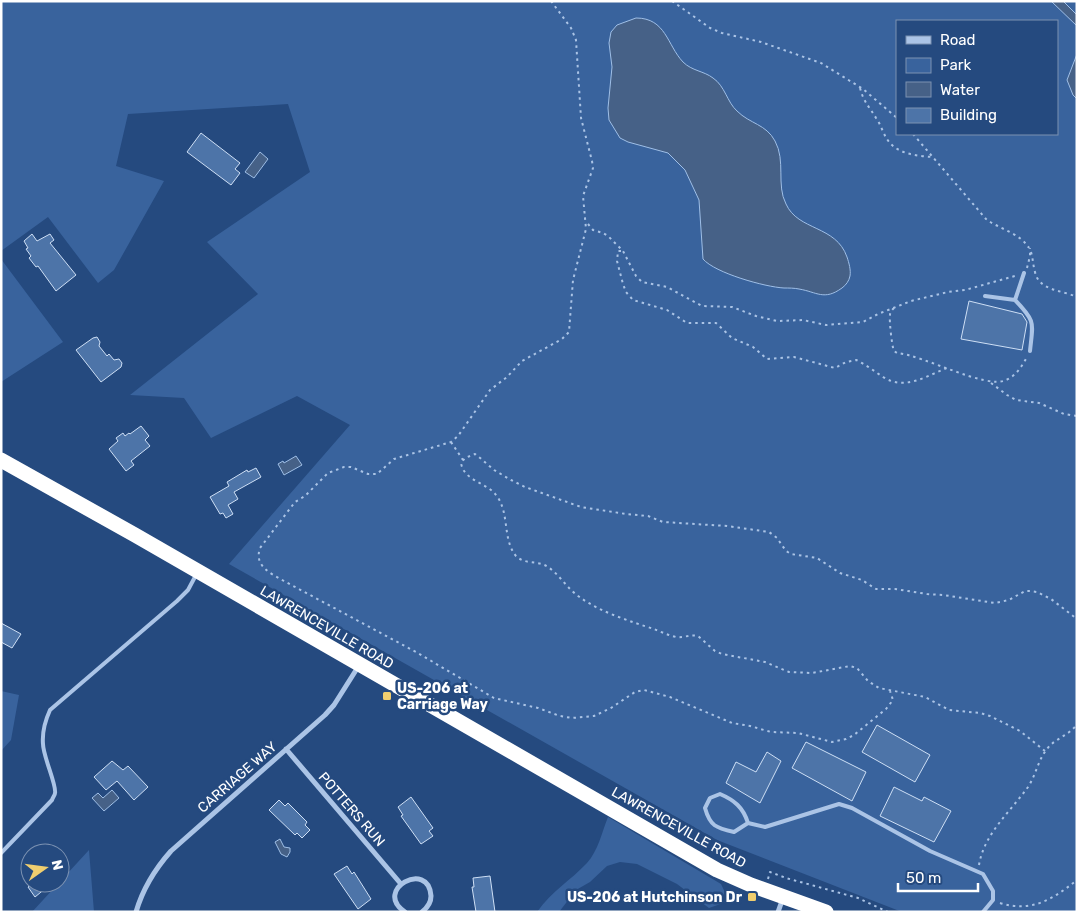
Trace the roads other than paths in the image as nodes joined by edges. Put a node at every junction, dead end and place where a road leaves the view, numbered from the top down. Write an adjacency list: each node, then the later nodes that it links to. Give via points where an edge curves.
1 (1024, 273): 3 (lane)
2 (985, 296): 3 (lane)
3 (1015, 300): 4 (lane, via 1033,323)
4 (1030, 351)
5 (1, 460): 6 (highway, LAWRENCEVILLE ROAD)
6 (198, 571): 7 (highway, LAWRENCEVILLE ROAD); 10 (lane, via 188,590 50,710 43,744 56,793)
7 (360, 664): 8 (street, CARRIAGE WAY, via 334,704); 12 (highway, LAWRENCEVILLE ROAD, via 717,870)
8 (286, 749): 11 (street, POTTERS RUN); 13 (street, CARRIAGE WAY, via 171,851 146,886)
9 (748, 822): 9 (lane, via 745,812 734,800 720,794 710,798 705,808 708,819 717,828 734,832); 18 (lane, via 765,827 839,804 852,808 930,851 983,874 993,890 993,900)
10 (1, 853)
11 (401, 884): 14 (street, via 396,901); 15 (street, via 416,878 426,884 431,899)
12 (783, 897): 16 (street); 17 (highway, LAWRENCEVILLE ROAD)
13 (136, 912)
14 (405, 912)
15 (422, 912)
16 (778, 912)
17 (826, 912)
18 (983, 912)

